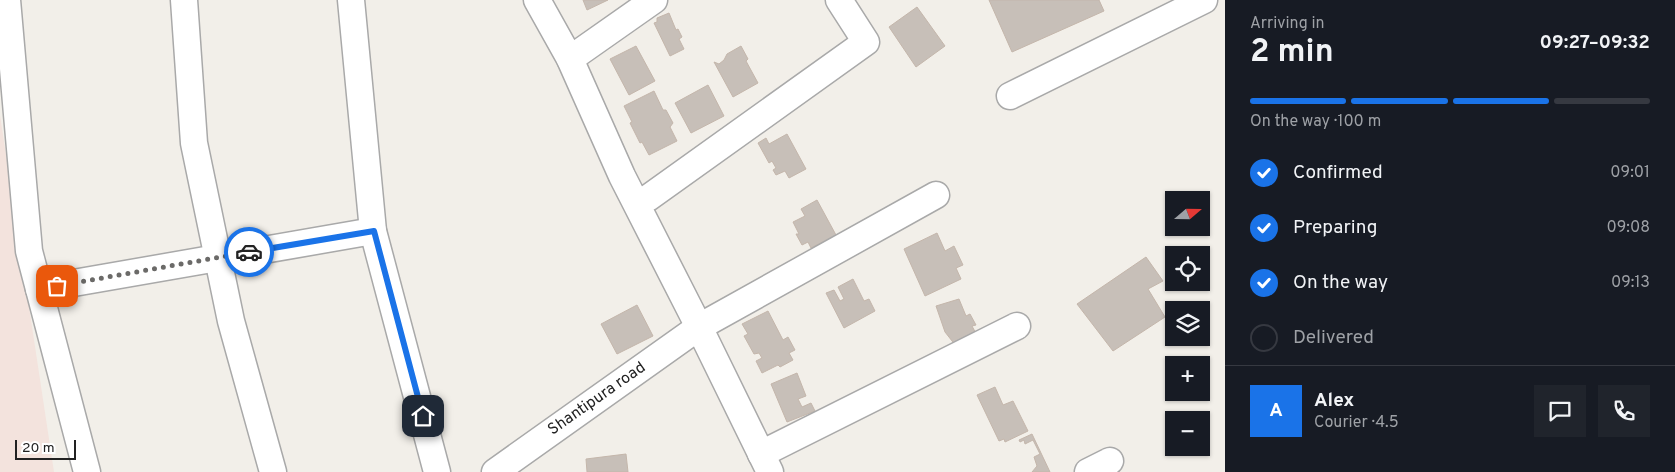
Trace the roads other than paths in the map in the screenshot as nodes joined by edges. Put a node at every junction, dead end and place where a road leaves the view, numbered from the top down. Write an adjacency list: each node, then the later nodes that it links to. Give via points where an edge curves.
1 (7, 0): 14 (street, via 29,251)
2 (184, 0): 13 (street, via 194,143)
3 (351, 0): 12 (street)
4 (537, 0): 8 (street)
5 (654, 0): 8 (street)
6 (839, 0): 11 (street, via 866,42)
7 (1204, 0): 9 (street)
8 (570, 59): 16 (street, via 622,176)
9 (1010, 96)
10 (936, 195): 16 (street, Shantipura road)
11 (648, 198)
12 (374, 231): 13 (street); 20 (street)
13 (218, 257): 14 (street); 19 (street, via 231,321)
14 (39, 290): 18 (street)
15 (1017, 326): 17 (street)
16 (699, 327): 17 (street); 21 (street, Shantipura road)
17 (766, 463)
18 (87, 472)
19 (273, 472)
20 (437, 472)
21 (495, 472)

